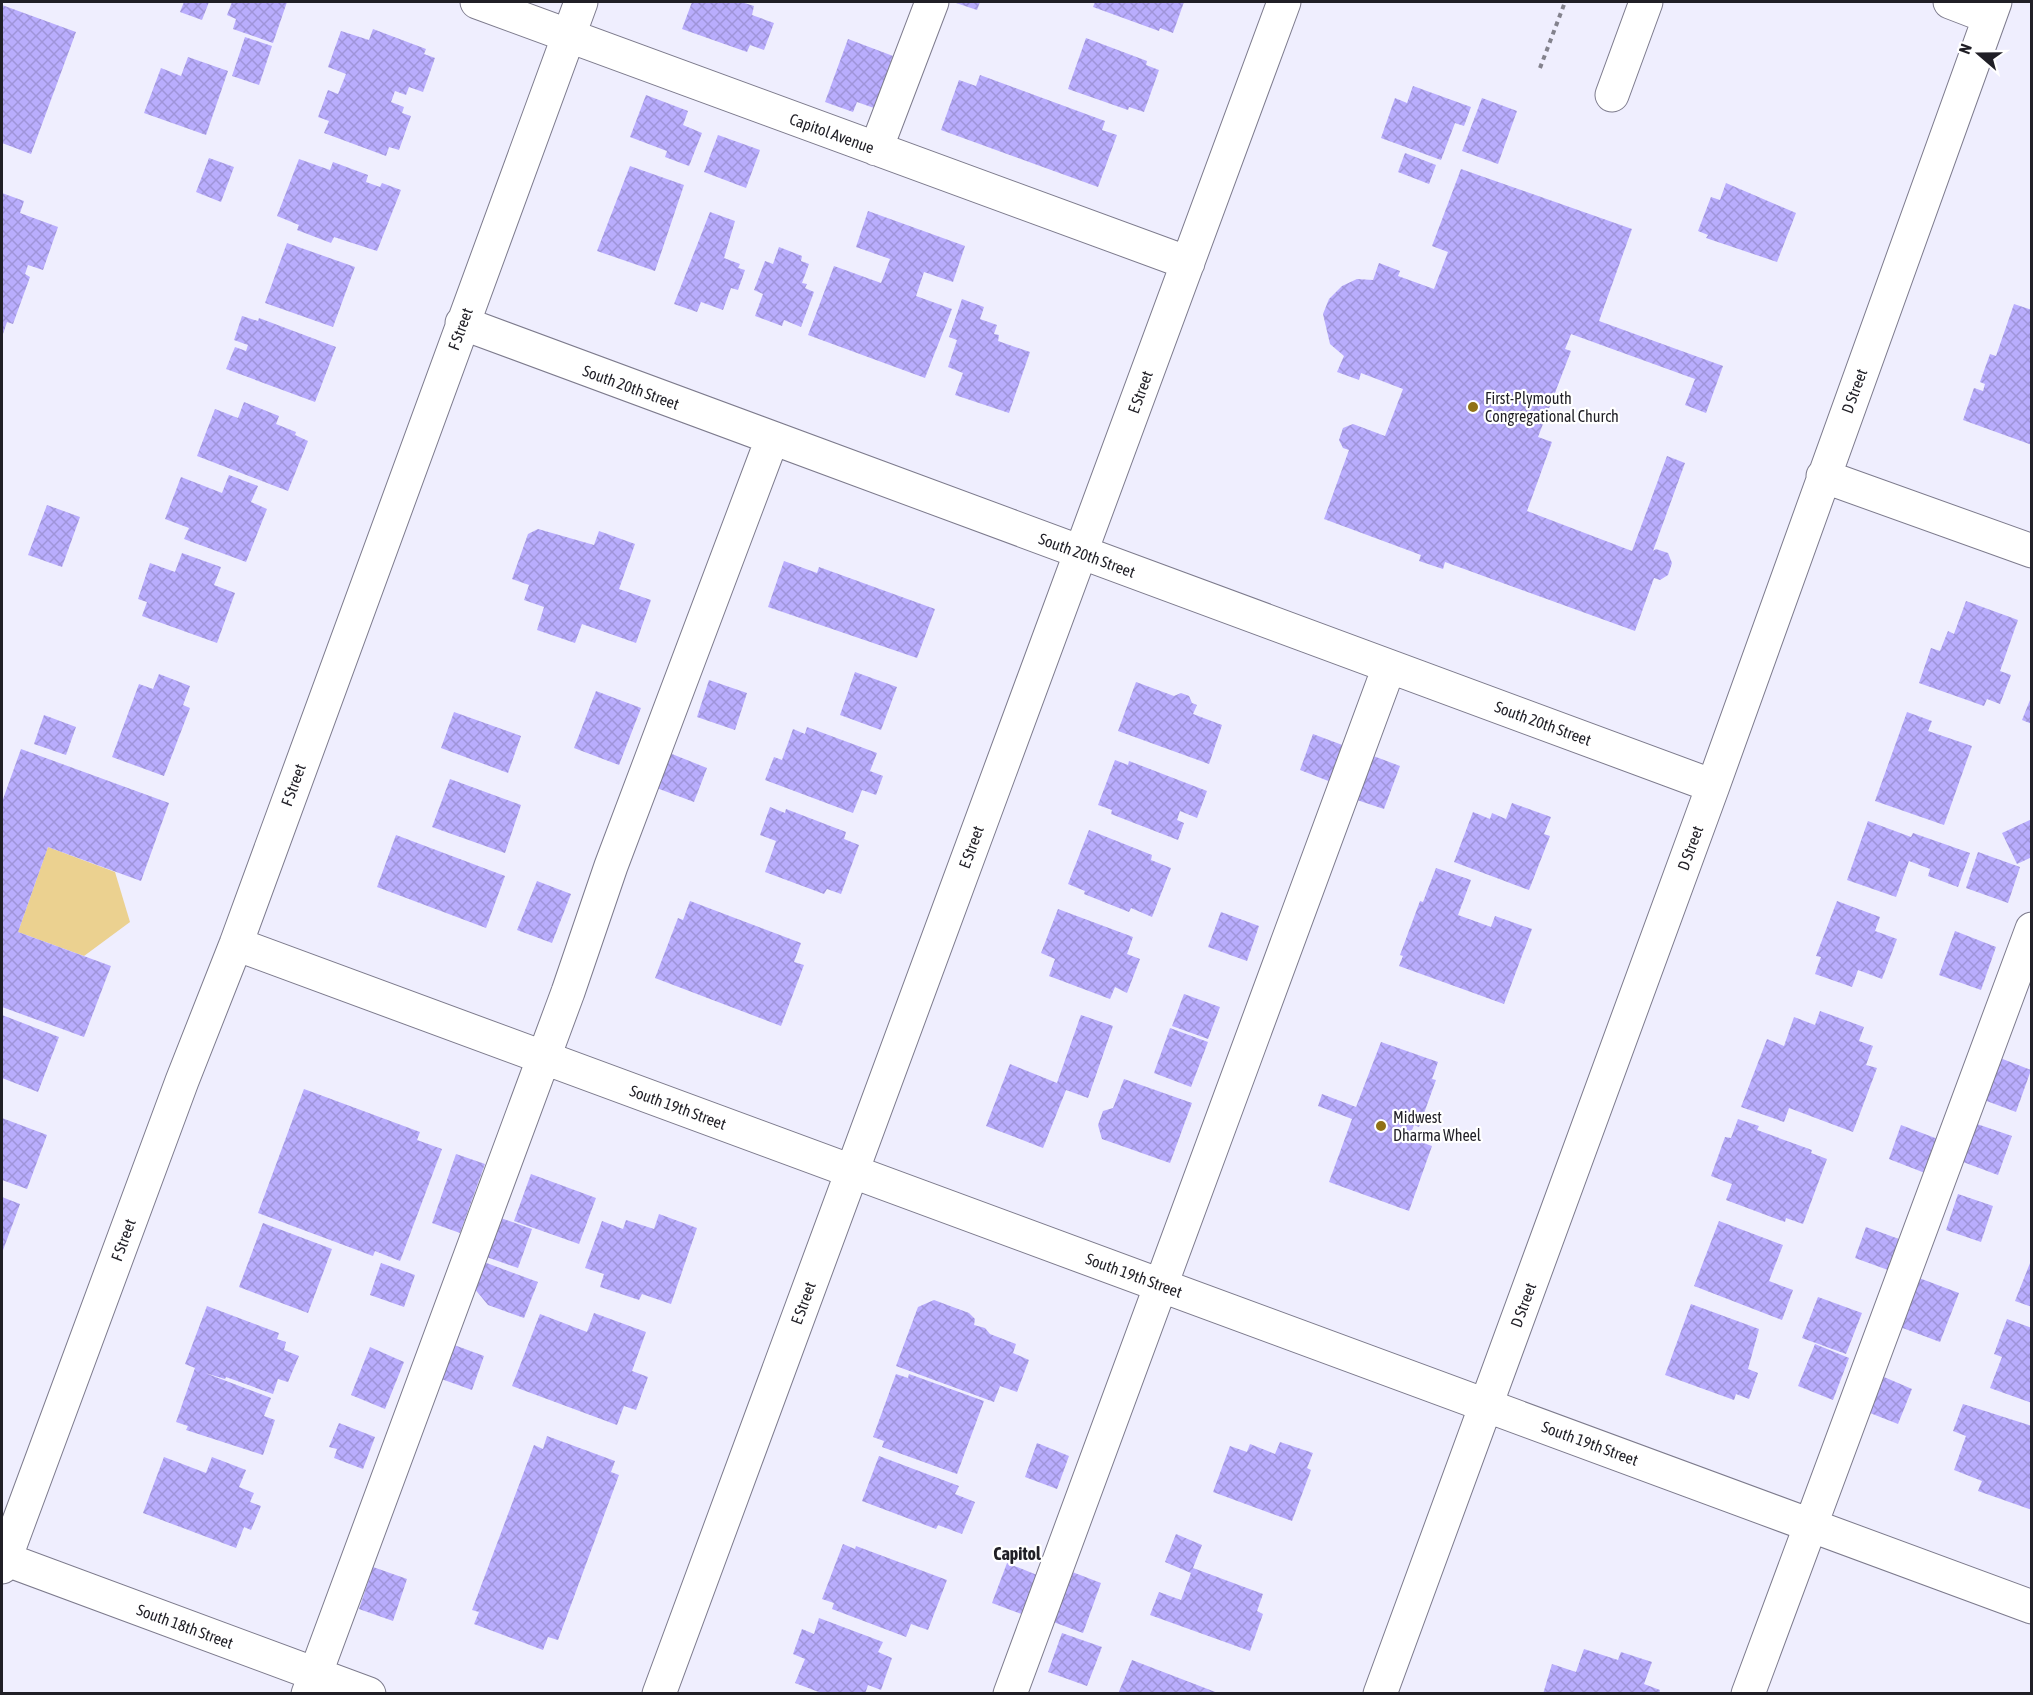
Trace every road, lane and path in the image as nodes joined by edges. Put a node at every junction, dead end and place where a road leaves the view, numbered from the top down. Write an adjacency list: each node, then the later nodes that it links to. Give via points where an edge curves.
1 (477, 2): 9 (street, Capitol Avenue)
2 (581, 2): 9 (street, F Street)
3 (932, 2): 12 (street)
4 (1284, 2): 13 (street, E Street)
5 (1565, 2): 10 (path)
6 (1646, 2): 11 (street)
7 (1950, 2): 8 (street)
8 (1992, 9): 16 (street, D Street)
9 (569, 35): 12 (street, Capitol Avenue); 14 (street, F Street)
10 (1540, 68)
11 (1612, 94)
12 (876, 149): 13 (street, Capitol Avenue)
13 (1188, 263): 18 (street, E Street)
14 (462, 323): 15 (street, South 20th Street); 22 (street, F Street)
15 (772, 439): 18 (street, South 20th Street); 23 (street)
16 (1823, 476): 17 (street); 20 (street, D Street)
17 (2031, 551)
18 (1080, 552): 19 (street, South 20th Street); 24 (street, E Street)
19 (1389, 667): 20 (street, South 20th Street); 25 (street)
20 (1713, 786): 26 (street, D Street)
21 (2031, 929): 27 (street)
22 (236, 944): 23 (street, South 19th Street); 28 (street, F Street)
23 (543, 1058): 24 (street, South 19th Street); 30 (street)
24 (853, 1171): 25 (street, South 19th Street); 32 (street, E Street)
25 (1160, 1284): 26 (street, South 19th Street); 33 (street)
26 (1486, 1406): 27 (street, South 19th Street); 34 (street, D Street)
27 (1811, 1525): 29 (street, South 19th Street); 35 (street)
28 (2, 1561): 30 (street, South 18th Street)
29 (2031, 1607)
30 (311, 1684): 31 (street, South 18th Street)
31 (369, 1694)
32 (659, 1694)
33 (1010, 1694)
34 (1380, 1694)
35 (1748, 1694)

